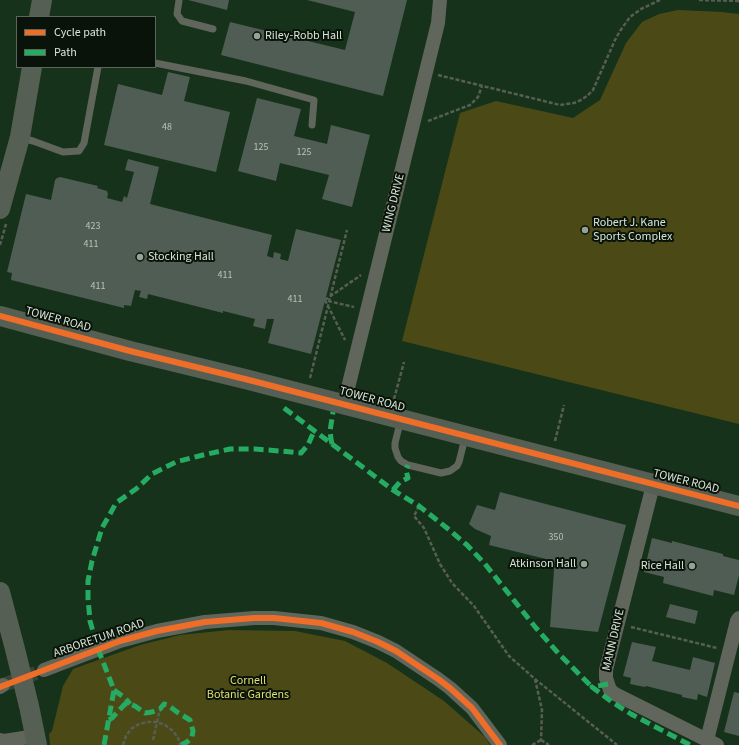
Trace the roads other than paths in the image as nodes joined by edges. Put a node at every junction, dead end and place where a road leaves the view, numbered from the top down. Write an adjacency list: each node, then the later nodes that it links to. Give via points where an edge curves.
1 (42, 0): 4 (street)
2 (179, 0): 5 (lane, via 177,14 182,22)
3 (440, 0): 13 (street, WING DRIVE, via 438,23)
4 (39, 16)
5 (213, 29)
6 (156, 63): 9 (lane, via 246,82 314,100)
7 (32, 68): 10 (street)
8 (98, 68): 10 (lane, via 84,143 79,151 63,152)
9 (312, 125)
10 (20, 137): 11 (street)
11 (0, 209)
12 (0, 316): 13 (street, TOWER ROAD)
13 (344, 404): 14 (street, TOWER ROAD)
14 (401, 419): 15 (street, TOWER ROAD); 15 (lane, via 395,448 401,461 408,465 441,473 450,471 459,462)
15 (466, 436): 16 (street, TOWER ROAD)
16 (653, 485): 17 (street, TOWER ROAD); 23 (street, MANN DRIVE, via 606,678 610,690 622,698)
17 (739, 506)
18 (0, 592): 22 (street)
19 (739, 618): 23 (street, MANN DRIVE, via 729,651)
20 (44, 670): 24 (street, ARBORETUM ROAD, via 120,642 157,631 205,622 267,618 321,623 378,642 438,679 472,708)
21 (0, 740): 22 (street)
22 (37, 740)
23 (712, 742)
24 (500, 745)

